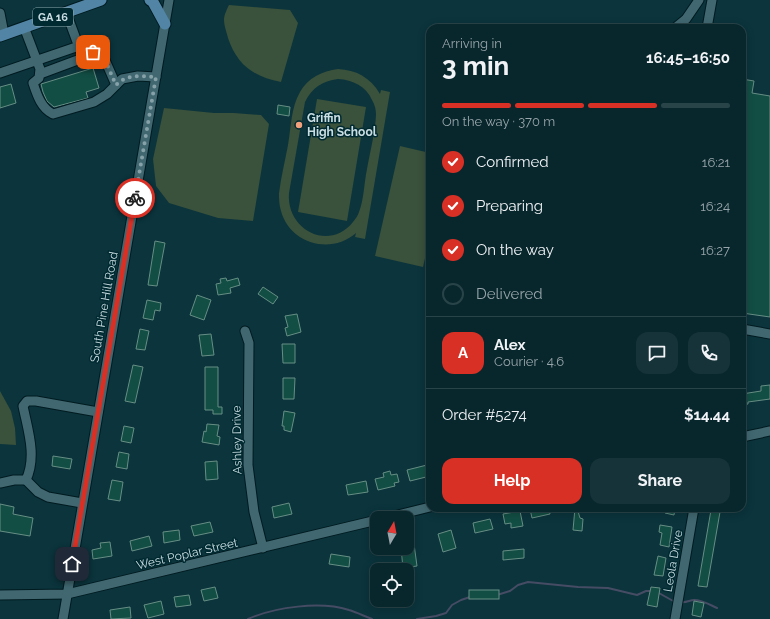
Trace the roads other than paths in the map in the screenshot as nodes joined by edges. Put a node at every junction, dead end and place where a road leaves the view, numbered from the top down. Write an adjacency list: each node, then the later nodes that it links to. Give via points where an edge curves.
1 (101, 0): 6 (main road, GA 16)
2 (150, 0): 8 (main road)
3 (169, 0): 8 (street, South Pine Hill Road)
4 (699, 0): 9 (street)
5 (712, 0): 10 (street)
6 (66, 12): 11 (main road, GA 16); 13 (street)
7 (0, 13): 12 (street)
8 (165, 24): 17 (street, South Pine Hill Road)
9 (680, 24)
10 (709, 24)
11 (24, 27): 12 (main road, GA 16); 14 (street)
12 (2, 35)
13 (79, 46): 14 (street); 16 (street, via 83,58); 18 (street, via 105,60)
14 (37, 60): 15 (street); 16 (street)
15 (0, 73)
16 (40, 74): 18 (street, via 40,78 33,83 46,111 53,114 94,102)
17 (156, 77): 18 (street, via 138,76 122,79); 22 (street, South Pine Hill Road)
18 (116, 85)
19 (245, 330): 32 (street, Ashley Drive, via 249,343 248,465)
20 (746, 330): 21 (street)
21 (770, 334)
22 (98, 412): 25 (street, via 36,401 24,403 32,462); 27 (street, South Pine Hill Road)
23 (770, 431): 24 (street)
24 (746, 436)
25 (26, 480): 26 (street); 27 (street, via 38,492 48,497)
26 (0, 483)
27 (82, 504): 33 (street, South Pine Hill Road)
28 (426, 508): 29 (street)
29 (414, 511)
30 (693, 512): 36 (street, Leola Drive)
31 (370, 522): 32 (street, West Poplar Street)
32 (262, 548): 33 (street, West Poplar Street)
33 (66, 594): 34 (street, West Poplar Street); 35 (street, South Pine Hill Road)
34 (0, 596)
35 (63, 619)
36 (674, 619)

